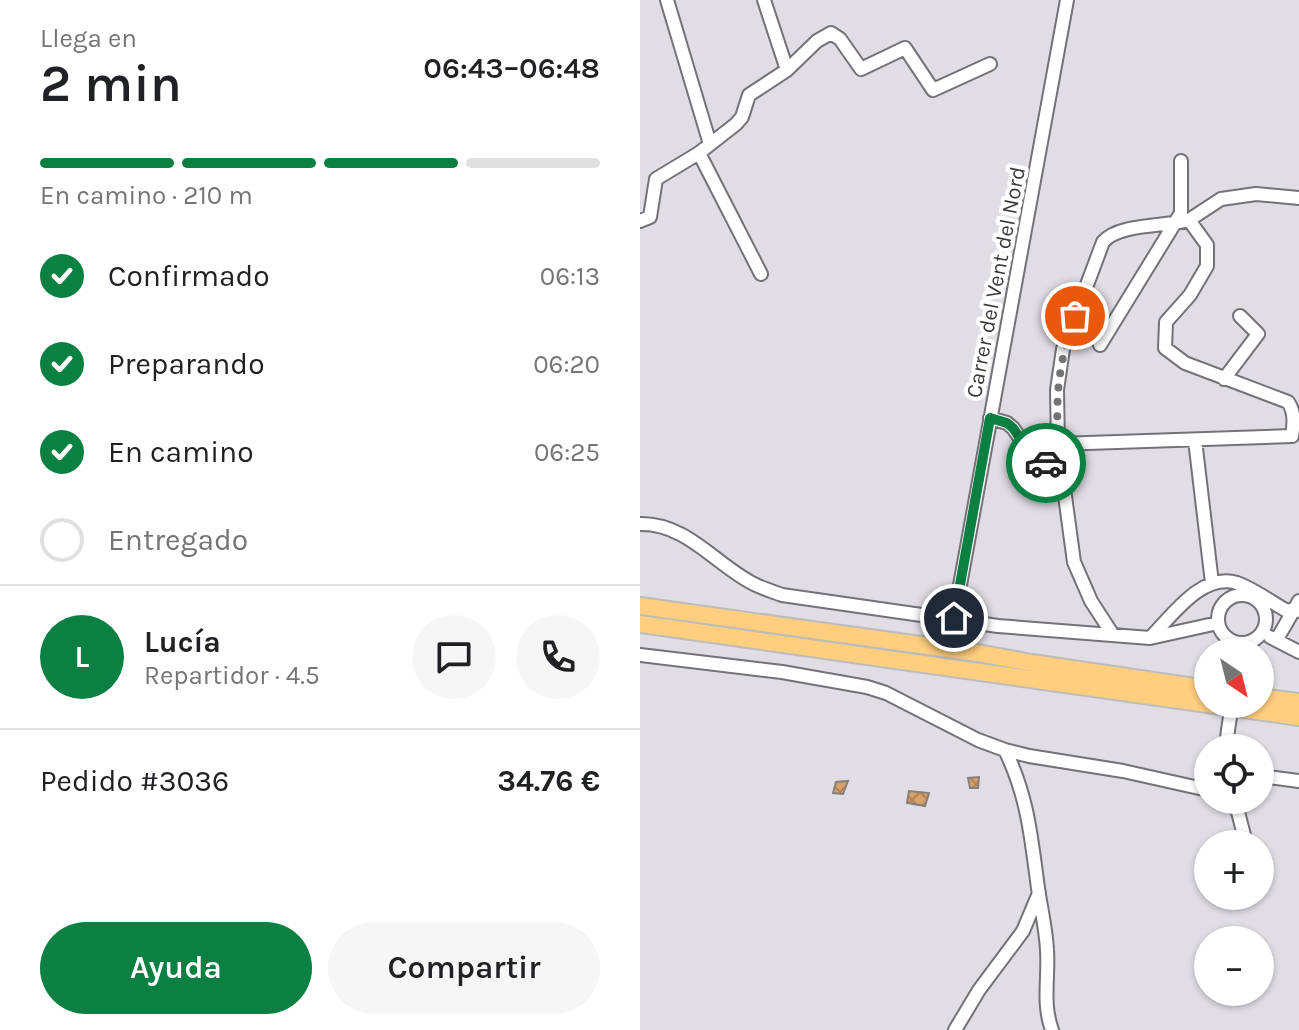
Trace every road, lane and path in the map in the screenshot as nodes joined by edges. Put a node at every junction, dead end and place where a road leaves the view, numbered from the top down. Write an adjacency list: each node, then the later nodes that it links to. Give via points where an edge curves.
1 (667, 0): 6 (street)
2 (764, 0): 5 (street)
3 (1067, 0): 17 (street, Carrer del Vent del Nord)
4 (990, 64): 5 (street, via 933,90 905,48 861,69 831,33)
5 (787, 70): 6 (street, via 749,95 742,117)
6 (710, 144): 7 (street)
7 (699, 153): 11 (street, via 656,179 650,217); 13 (street)
8 (1181, 161): 12 (street, via 1181,213)
9 (1299, 198): 10 (street, via 1256,194 1221,199)
10 (1189, 220): 12 (street); 16 (street, via 1207,245 1207,266 1166,322 1165,348)
11 (640, 221)
12 (1174, 224): 15 (street); 19 (street, via 1123,230 1103,242 1063,349)
13 (761, 274)
14 (1240, 316): 16 (street, via 1258,334)
15 (1100, 345)
16 (1224, 379): 18 (street, via 1288,402 1292,436)
17 (990, 418): 20 (street, via 1013,428); 25 (street, Carrer del Vent del Nord)
18 (1195, 440): 19 (street); 22 (street)
19 (1058, 444): 20 (street)
20 (1063, 479): 29 (street, via 1074,562)
21 (640, 524): 25 (street, via 686,535 752,583 782,595)
22 (1212, 583): 24 (street, via 1240,584 1287,611); 30 (street)
23 (640, 606): 36 (main road)
24 (1297, 607): 33 (street)
25 (954, 618): 29 (street)
26 (1218, 623): 28 (street, via 1226,600 1252,596 1267,617); 30 (street); 31 (street)
27 (640, 624): 39 (main road)
28 (1262, 634): 32 (street); 33 (street)
29 (1113, 635): 30 (street)
30 (1150, 638)
31 (1226, 638)
32 (1256, 638)
33 (1277, 639): 34 (street)
34 (1299, 652)
35 (640, 655): 40 (street, via 867,687)
36 (1194, 687)
37 (1274, 699): 38 (main road)
38 (1299, 702)
39 (1299, 717)
40 (1005, 750): 43 (street); 44 (street, via 1026,803)
41 (1274, 778): 42 (street)
42 (1299, 781)
43 (1194, 785)
44 (1039, 893): 45 (street, via 1023,931); 46 (street, via 1048,954 1045,1002)
45 (955, 1030)
46 (1052, 1030)

